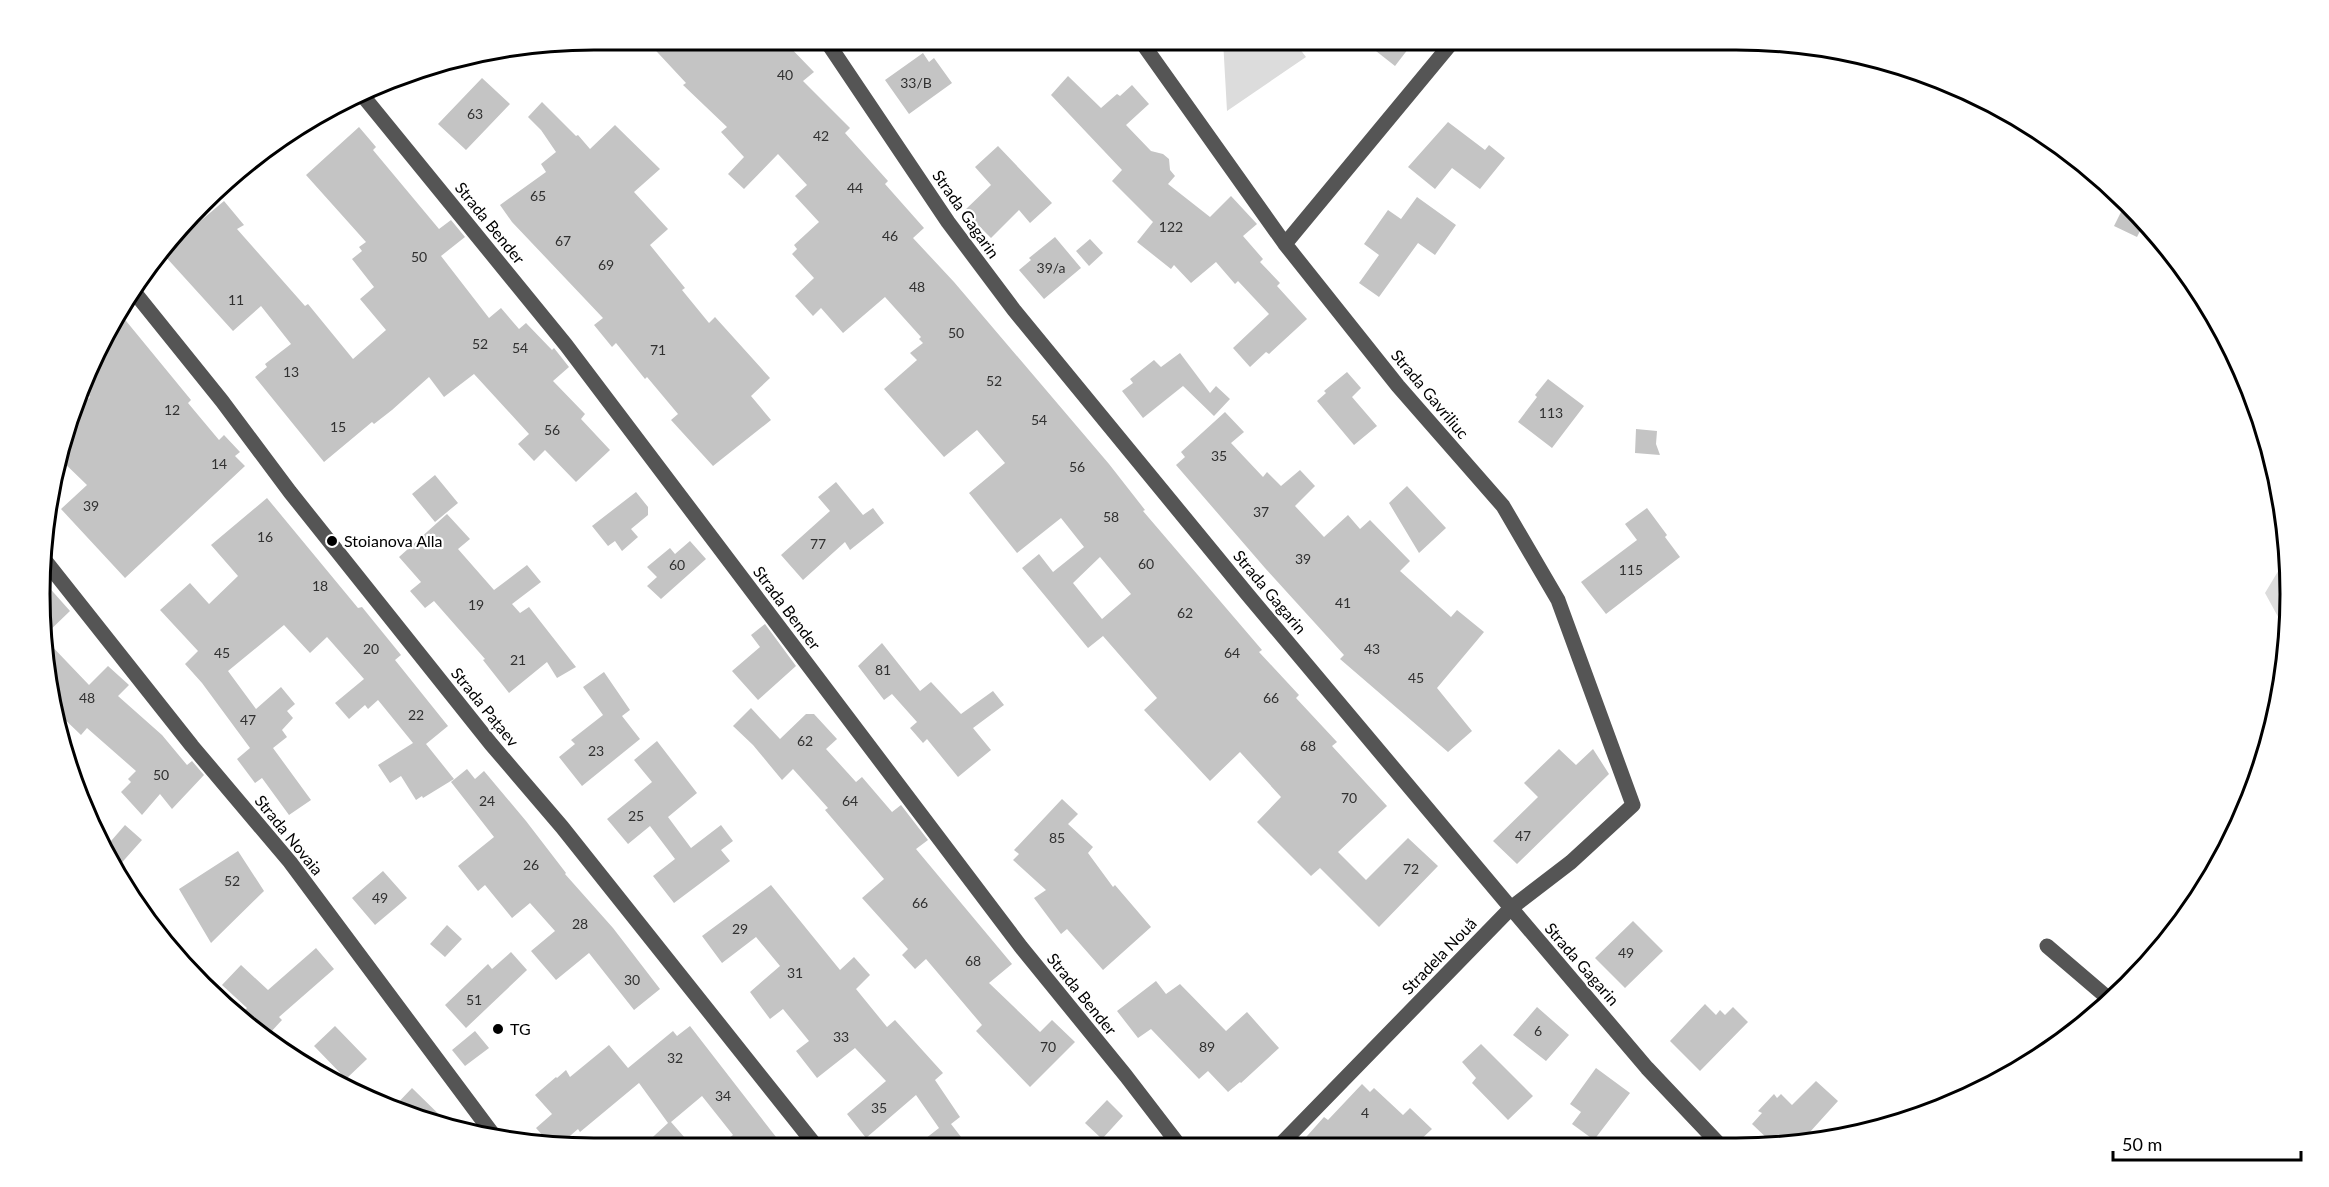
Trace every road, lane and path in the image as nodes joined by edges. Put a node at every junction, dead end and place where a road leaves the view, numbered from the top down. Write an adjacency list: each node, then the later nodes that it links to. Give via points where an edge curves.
1 (832, 50): 9 (street, Strada Gagarin, via 948,222 1014,310)
2 (1147, 50): 5 (street, Strada Gavriliuc)
3 (1446, 50): 5 (street)
4 (366, 100): 14 (street, Strada Bender, via 566,345 1021,947)
5 (1285, 244): 8 (street, Strada Gavriliuc, via 1398,386 1503,506 1558,600)
6 (138, 296): 13 (street, Strada Pațaev, via 491,744 562,827)
7 (51, 568): 12 (street, Strada Novaia, via 290,862)
8 (1633, 805): 9 (street, Stradela Nouă, via 1571,862)
9 (1511, 908): 15 (street, Stradela Nouă); 16 (street, Strada Gagarin, via 1647,1068)
10 (2048, 946): 11 (street)
11 (2103, 994)
12 (487, 1127)
13 (810, 1138)
14 (1174, 1138)
15 (1287, 1138)
16 (1713, 1138)

